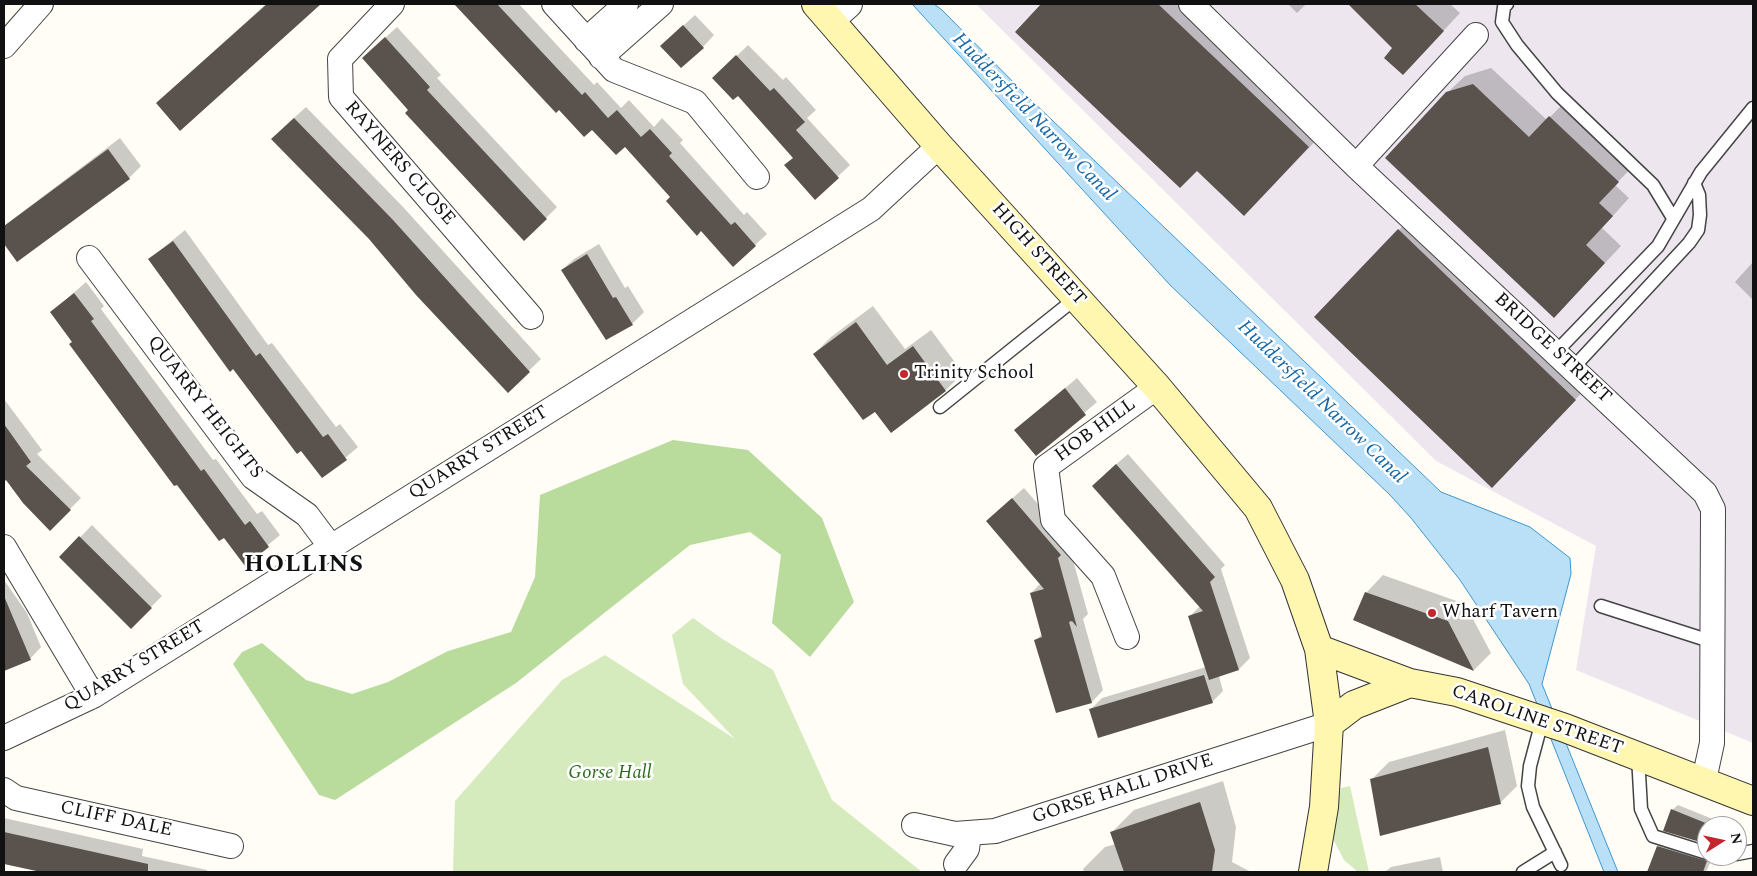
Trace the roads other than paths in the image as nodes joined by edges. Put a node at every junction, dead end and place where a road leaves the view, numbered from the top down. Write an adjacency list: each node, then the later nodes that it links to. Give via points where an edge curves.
1 (41, 4): 10 (street)
2 (392, 4): 20 (street, RAYNERS CLOSE, via 340,59 341,96)
3 (554, 4): 11 (street)
4 (626, 4): 11 (street)
5 (662, 4): 11 (street)
6 (1191, 4): 14 (street, BRIDGE STREET)
7 (1507, 4): 17 (lane, via 1502,22 1517,45 1557,93 1653,185)
8 (832, 9): 13 (main road, HIGH STREET)
9 (1476, 35): 14 (street)
10 (4, 46)
11 (594, 48): 15 (street, via 614,70 695,102)
12 (1753, 108): 16 (lane)
13 (939, 146): 19 (main road, HIGH STREET); 26 (street, QUARRY STREET, via 871,208)
14 (1356, 166): 21 (street, BRIDGE STREET)
15 (757, 177)
16 (1694, 183): 17 (lane); 22 (lane, via 1699,195 1700,215 1698,230 1689,244)
17 (1673, 218): 21 (lane, via 1669,231 1658,246)
18 (89, 258): 26 (street, QUARRY HEIGHTS, via 253,477 307,515)
19 (1076, 298): 23 (main road, HIGH STREET); 24 (lane)
20 (531, 317)
21 (1555, 353): 22 (street, BRIDGE STREET)
22 (1572, 369): 29 (street, BRIDGE STREET, via 1705,493 1713,508)
23 (1157, 386): 28 (street, HOB HILL, via 1046,467 1053,520 1103,576); 30 (main road, HIGH STREET, via 1258,508 1295,580)
24 (940, 407)
25 (4, 547): 32 (street)
26 (331, 547): 32 (street, QUARRY STREET)
27 (1601, 606): 29 (lane)
28 (1127, 637)
29 (1713, 642): 37 (street, BRIDGE STREET, via 1712,743)
30 (1319, 649): 31 (main road, CAROLINE STREET); 33 (main road)
31 (1410, 683): 33 (main road, via 1354,705); 34 (main road, CAROLINE STREET, via 1456,692 1514,711)
32 (93, 696): 35 (street, QUARRY STREET)
33 (1329, 724): 41 (street, GORSE HALL DRIVE, via 995,830); 47 (main road, via 1324,807)
34 (1549, 727): 36 (main road, CAROLINE STREET); 44 (lane, via 1528,786 1533,807)
35 (4, 738)
36 (1638, 755): 37 (main road, CAROLINE STREET); 43 (lane, via 1641,809 1653,836)
37 (1704, 780): 39 (main road, CAROLINE STREET)
38 (4, 790): 42 (street, CLIFF DALE, via 16,798)
39 (1753, 801)
40 (914, 825): 41 (street, GORSE HALL DRIVE, via 956,834)
41 (969, 833): 45 (street, via 967,849)
42 (231, 846)
43 (1697, 850)
44 (1555, 852): 46 (lane); 48 (lane)
45 (956, 864)
46 (1561, 865)
47 (1315, 871)
48 (1524, 872)

